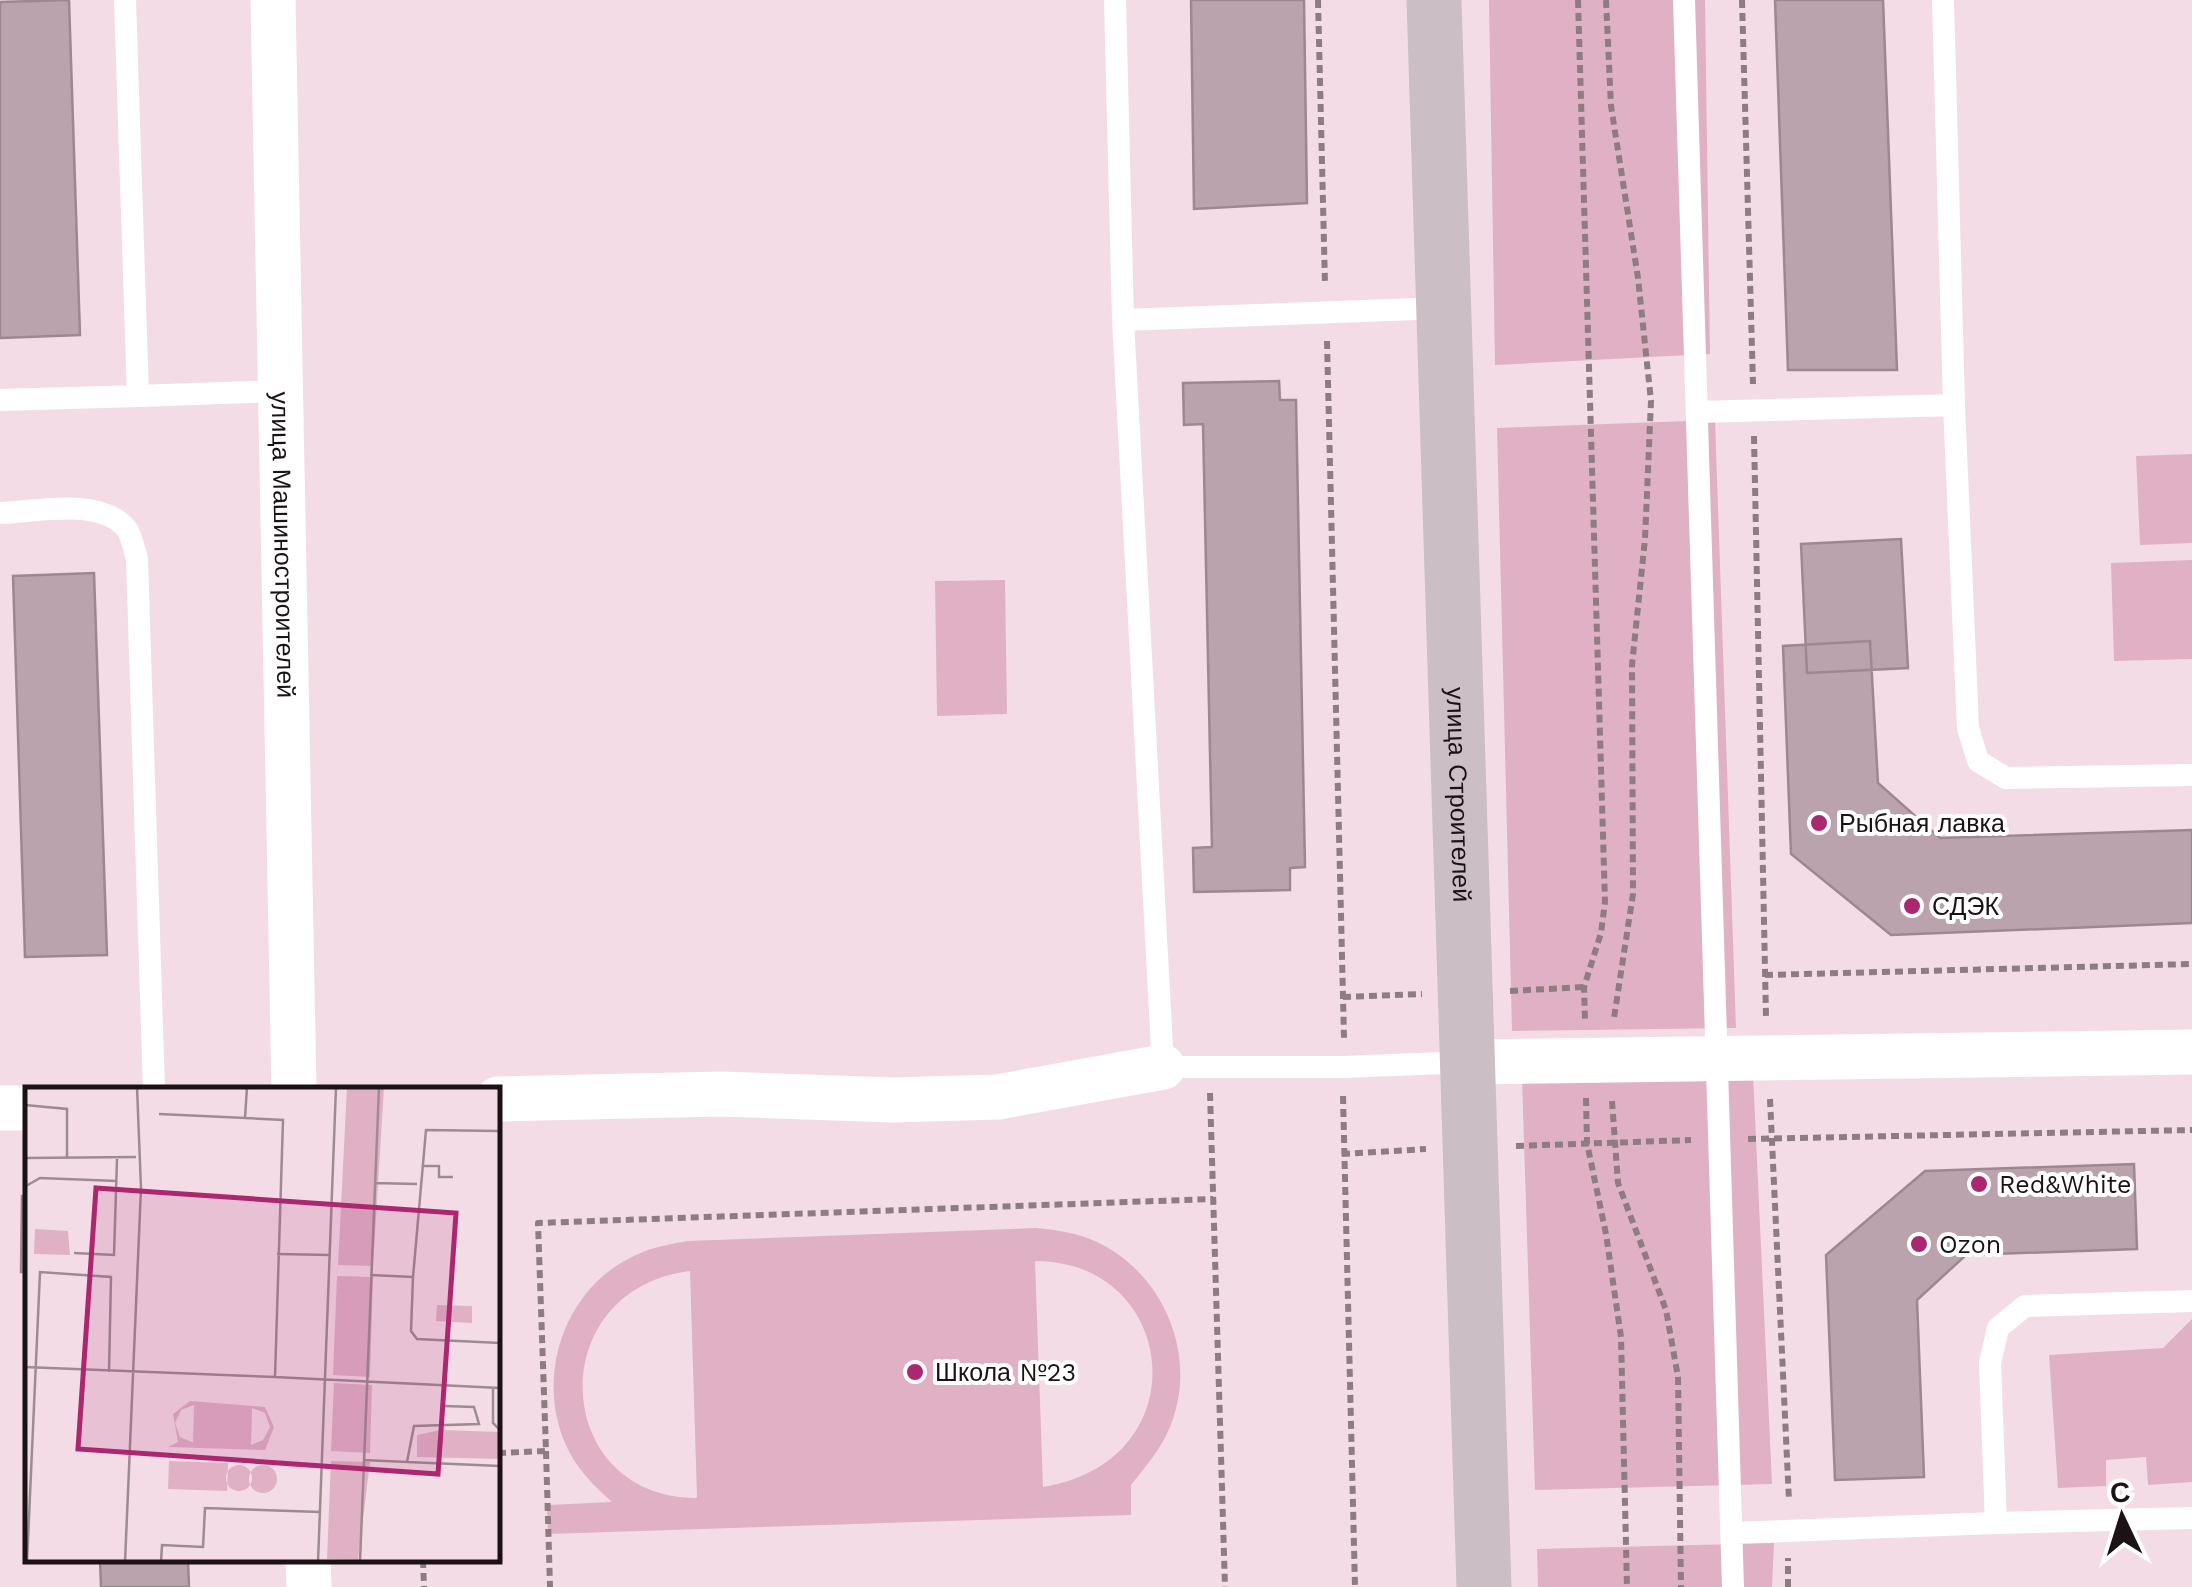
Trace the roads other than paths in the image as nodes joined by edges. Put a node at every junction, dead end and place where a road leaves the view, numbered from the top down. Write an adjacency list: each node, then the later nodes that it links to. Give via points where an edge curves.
1 (125, 0): 10 (lane)
2 (273, 0): 9 (street, улица Машиностроителей)
3 (1115, 0): 8 (lane)
4 (1434, 0): 7 (street, улица Строителей)
5 (1684, 0): 13 (lane)
6 (1943, 0): 12 (lane)
7 (1443, 308): 8 (lane); 18 (street, улица Строителей)
8 (1123, 320): 19 (lane)
9 (280, 391): 10 (lane); 21 (street, улица Машиностроителей)
10 (138, 396): 11 (lane)
11 (0, 400)
12 (1954, 405): 13 (lane); 15 (lane, via 1968,728 1978,761 2006,778)
13 (1698, 412): 17 (lane)
14 (0, 513): 20 (lane, via 111,515 129,532 137,559)
15 (2192, 775)
16 (2192, 1052): 17 (street)
17 (1718, 1060): 18 (street, via 1600,1074); 26 (lane)
18 (1468, 1062): 19 (lane); 29 (street, улица Строителей)
19 (1163, 1067): 22 (street, via 998,1098 721,1094)
20 (154, 1087)
21 (294, 1087)
22 (500, 1100)
23 (2192, 1301): 25 (lane, via 2026,1306 1998,1328 1990,1363)
24 (2192, 1518): 25 (lane)
25 (1996, 1523): 26 (lane)
26 (1731, 1532): 30 (lane)
27 (308, 1562): 28 (street)
28 (309, 1587)
29 (1484, 1587)
30 (1733, 1587)

